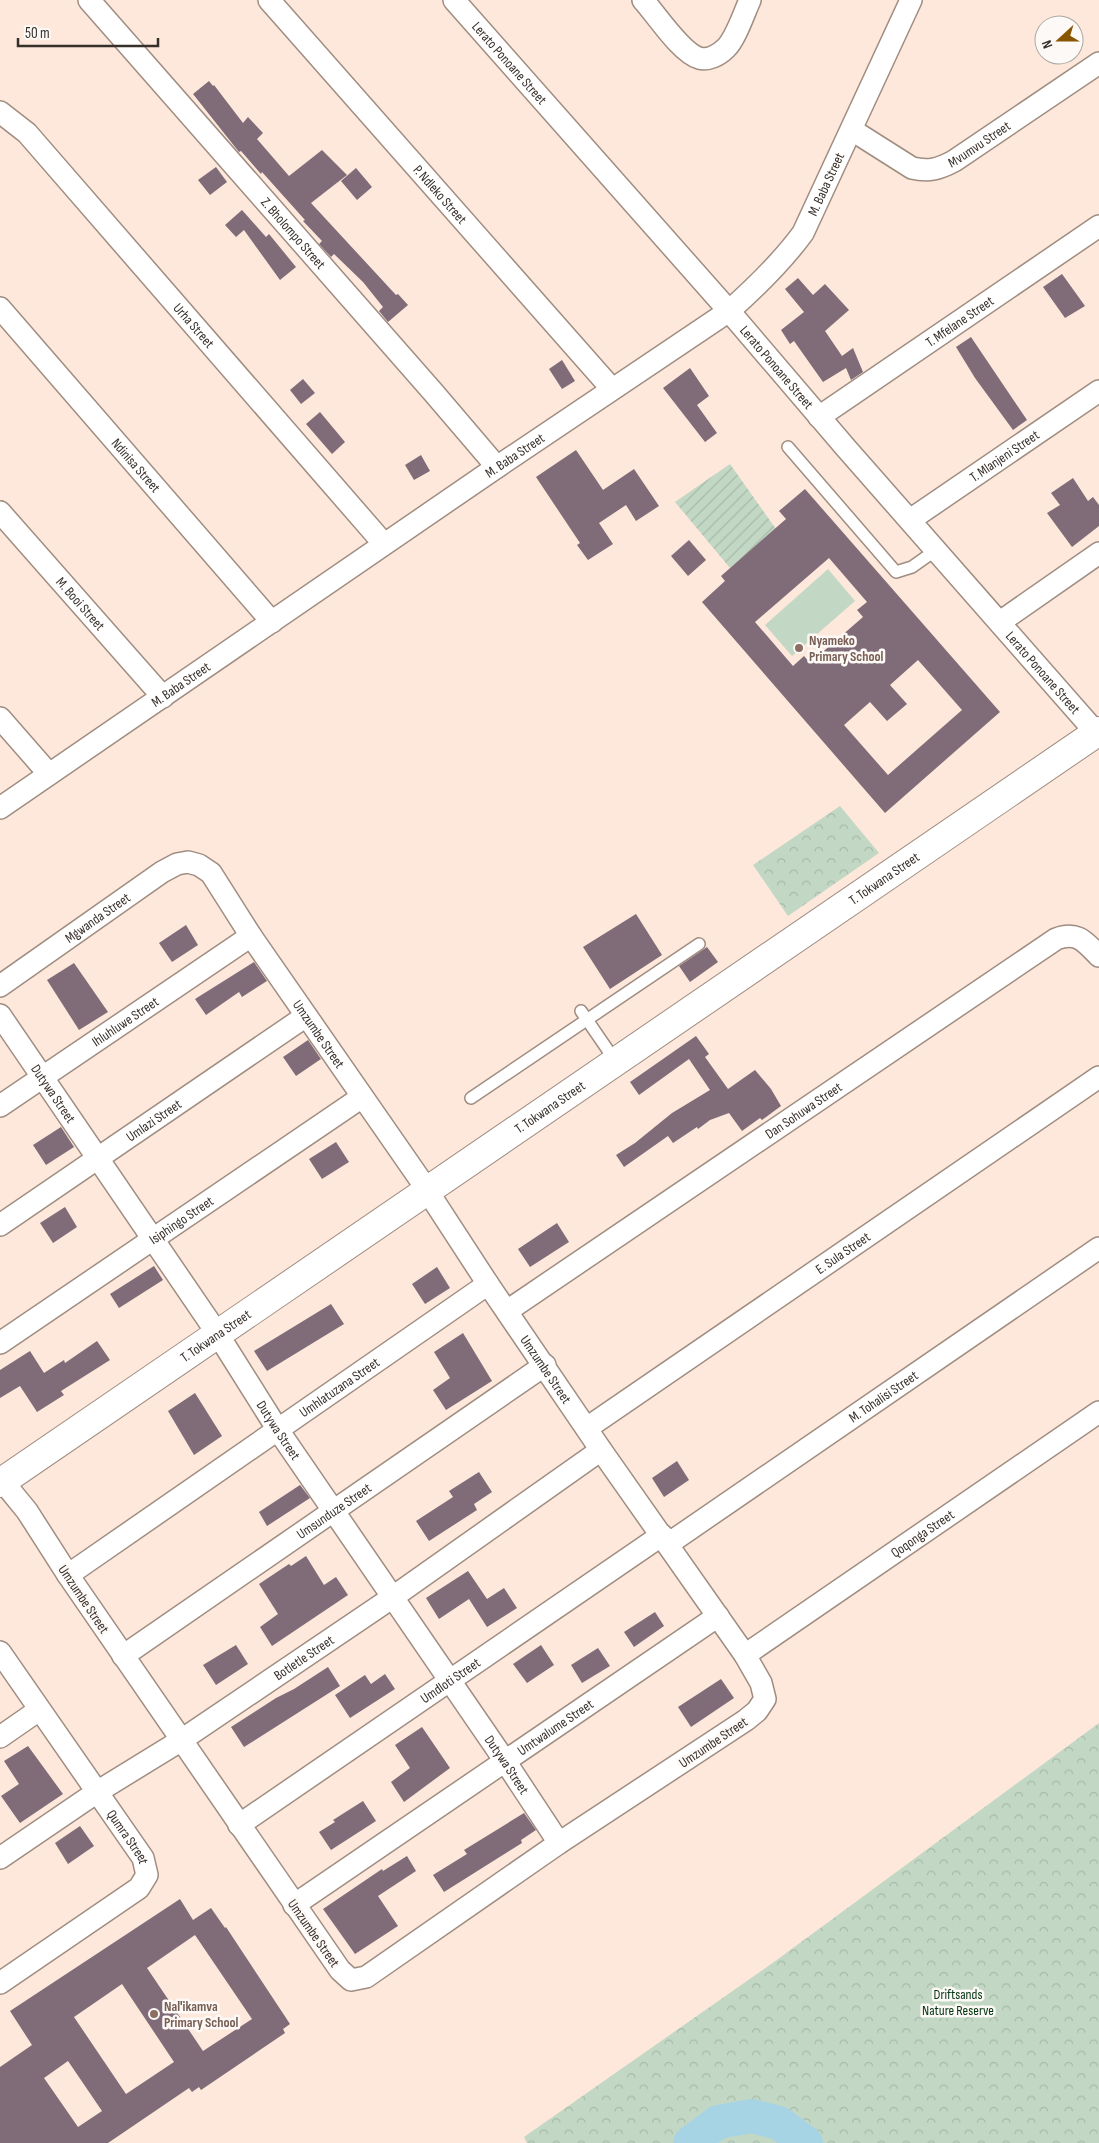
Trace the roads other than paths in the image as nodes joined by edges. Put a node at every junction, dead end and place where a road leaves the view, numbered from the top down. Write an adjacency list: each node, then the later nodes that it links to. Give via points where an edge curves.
1 (88, 0): 17 (street, Z. Bholompo Street)
2 (269, 0): 13 (street, P. Ndleko Street)
3 (454, 0): 12 (street, Lerato Ponoane Street)
4 (644, 0): 5 (street, via 684,48 697,58 706,59 727,48)
5 (750, 0)
6 (911, 0): 9 (street, M. Baba Street)
7 (1099, 63): 9 (street, Mvumvu Street, via 940,168 912,168)
8 (0, 112): 20 (street, Urha Street, via 27,133)
9 (852, 130): 12 (street, M. Baba Street, via 803,233 787,256)
10 (1099, 226): 15 (street, T. Mfelane Street)
11 (0, 308): 23 (street, Ndinisa Street)
12 (729, 311): 13 (street, M. Baba Street); 15 (street, Lerato Ponoane Street)
13 (612, 389): 17 (street, M. Baba Street)
14 (1099, 391): 19 (street, T. Mlanjeni Street)
15 (820, 417): 19 (street, Lerato Ponoane Street)
16 (788, 447): 21 (lane, via 896,572 912,567)
17 (497, 467): 20 (street, M. Baba Street)
18 (0, 512): 25 (street, M. Booi Street)
19 (910, 520): 21 (street, Lerato Ponoane Street)
20 (384, 544): 23 (street, M. Baba Street)
21 (936, 550): 24 (street, Lerato Ponoane Street)
22 (1099, 553): 24 (street)
23 (272, 622): 25 (street, M. Baba Street)
24 (1000, 622): 27 (street, Lerato Ponoane Street)
25 (162, 697): 28 (street, M. Baba Street)
26 (0, 718): 28 (street)
27 (1098, 733): 38 (street, T. Tokwana Street)
28 (49, 774): 29 (street, M. Baba Street)
29 (0, 808)
30 (198, 865): 31 (street, Umzumbe Street, via 211,873); 34 (street, Mgwanda Street, via 188,862 177,864 162,872)
31 (250, 936): 37 (street, Umzumbe Street); 40 (street, Ihluhluwe Street)
32 (699, 944): 36 (lane)
33 (1099, 956): 50 (street, Dan Sohuwa Street, via 1073,935 1056,939)
34 (0, 986)
35 (0, 1015): 40 (street, Dutywa Street)
36 (584, 1015): 38 (lane); 42 (lane)
37 (306, 1016): 41 (street, Umzumbe Street); 44 (street, Umlazi Street)
38 (616, 1062): 45 (street, T. Tokwana Street)
39 (1099, 1077): 55 (street, E. Sula Street)
40 (42, 1079): 43 (street, Ihluhluwe Street); 44 (street, Dutywa Street)
41 (362, 1097): 45 (street, Umzumbe Street); 47 (street, Isiphingo Street)
42 (471, 1098)
43 (0, 1106)
44 (97, 1159): 46 (street, Umlazi Street); 47 (street, Dutywa Street)
45 (428, 1191): 49 (street, Umzumbe Street); 51 (street, T. Tokwana Street)
46 (0, 1225)
47 (153, 1239): 51 (street, Dutywa Street); 52 (street, Isiphingo Street)
48 (1099, 1248): 60 (street, M. Tohalisi Street)
49 (488, 1284): 50 (street, Umzumbe Street); 56 (street, Umhlatuzana Street)
50 (507, 1311): 53 (street, Umzumbe Street)
51 (217, 1334): 56 (street, Dutywa Street); 58 (street, T. Tokwana Street)
52 (0, 1343)
53 (545, 1365): 55 (street, Umzumbe Street); 59 (street, Umsunduze Street)
54 (1099, 1412): 65 (street, Qoqonga Street)
55 (587, 1428): 57 (street, Umzumbe Street)
56 (278, 1430): 59 (street, Dutywa Street); 61 (street, Umhlatuzana Street)
57 (601, 1450): 60 (street, Umzumbe Street); 62 (street, Botletle Street)
58 (1, 1481): 61 (street, Umzumbe Street, via 27,1511)
59 (333, 1510): 62 (street, Dutywa Street); 66 (street, Umsunduze Street)
60 (665, 1540): 63 (street, Umzumbe Street); 67 (street, Umdloti Street)
61 (68, 1575): 66 (street, Umzumbe Street)
62 (393, 1597): 67 (street, Dutywa Street); 70 (street, Botletle Street)
63 (718, 1616): 65 (street, Umzumbe Street); 71 (street, Umtwalume Street)
64 (0, 1652): 68 (street, Qumra Street)
65 (745, 1655): 74 (street, Umzumbe Street, via 762,1683 765,1699 757,1711)
66 (123, 1656): 70 (street, Umzumbe Street)
67 (450, 1680): 71 (street, Dutywa Street); 73 (street, Umdloti Street)
68 (39, 1710): 69 (street); 72 (street, Qumra Street)
69 (0, 1737)
70 (180, 1740): 72 (street, Botletle Street); 73 (street, Umzumbe Street)
71 (506, 1761): 74 (street, Dutywa Street); 76 (street, Umtwalume Street)
72 (97, 1792): 75 (street, Botletle Street); 77 (street, Qumra Street, via 143,1858 147,1875 139,1888)
73 (239, 1825): 76 (street, Umzumbe Street)
74 (559, 1843): 76 (street, Umzumbe Street, via 366,1976 351,1980 340,1970)
75 (0, 1858)
76 (294, 1905)
77 (0, 1983)

